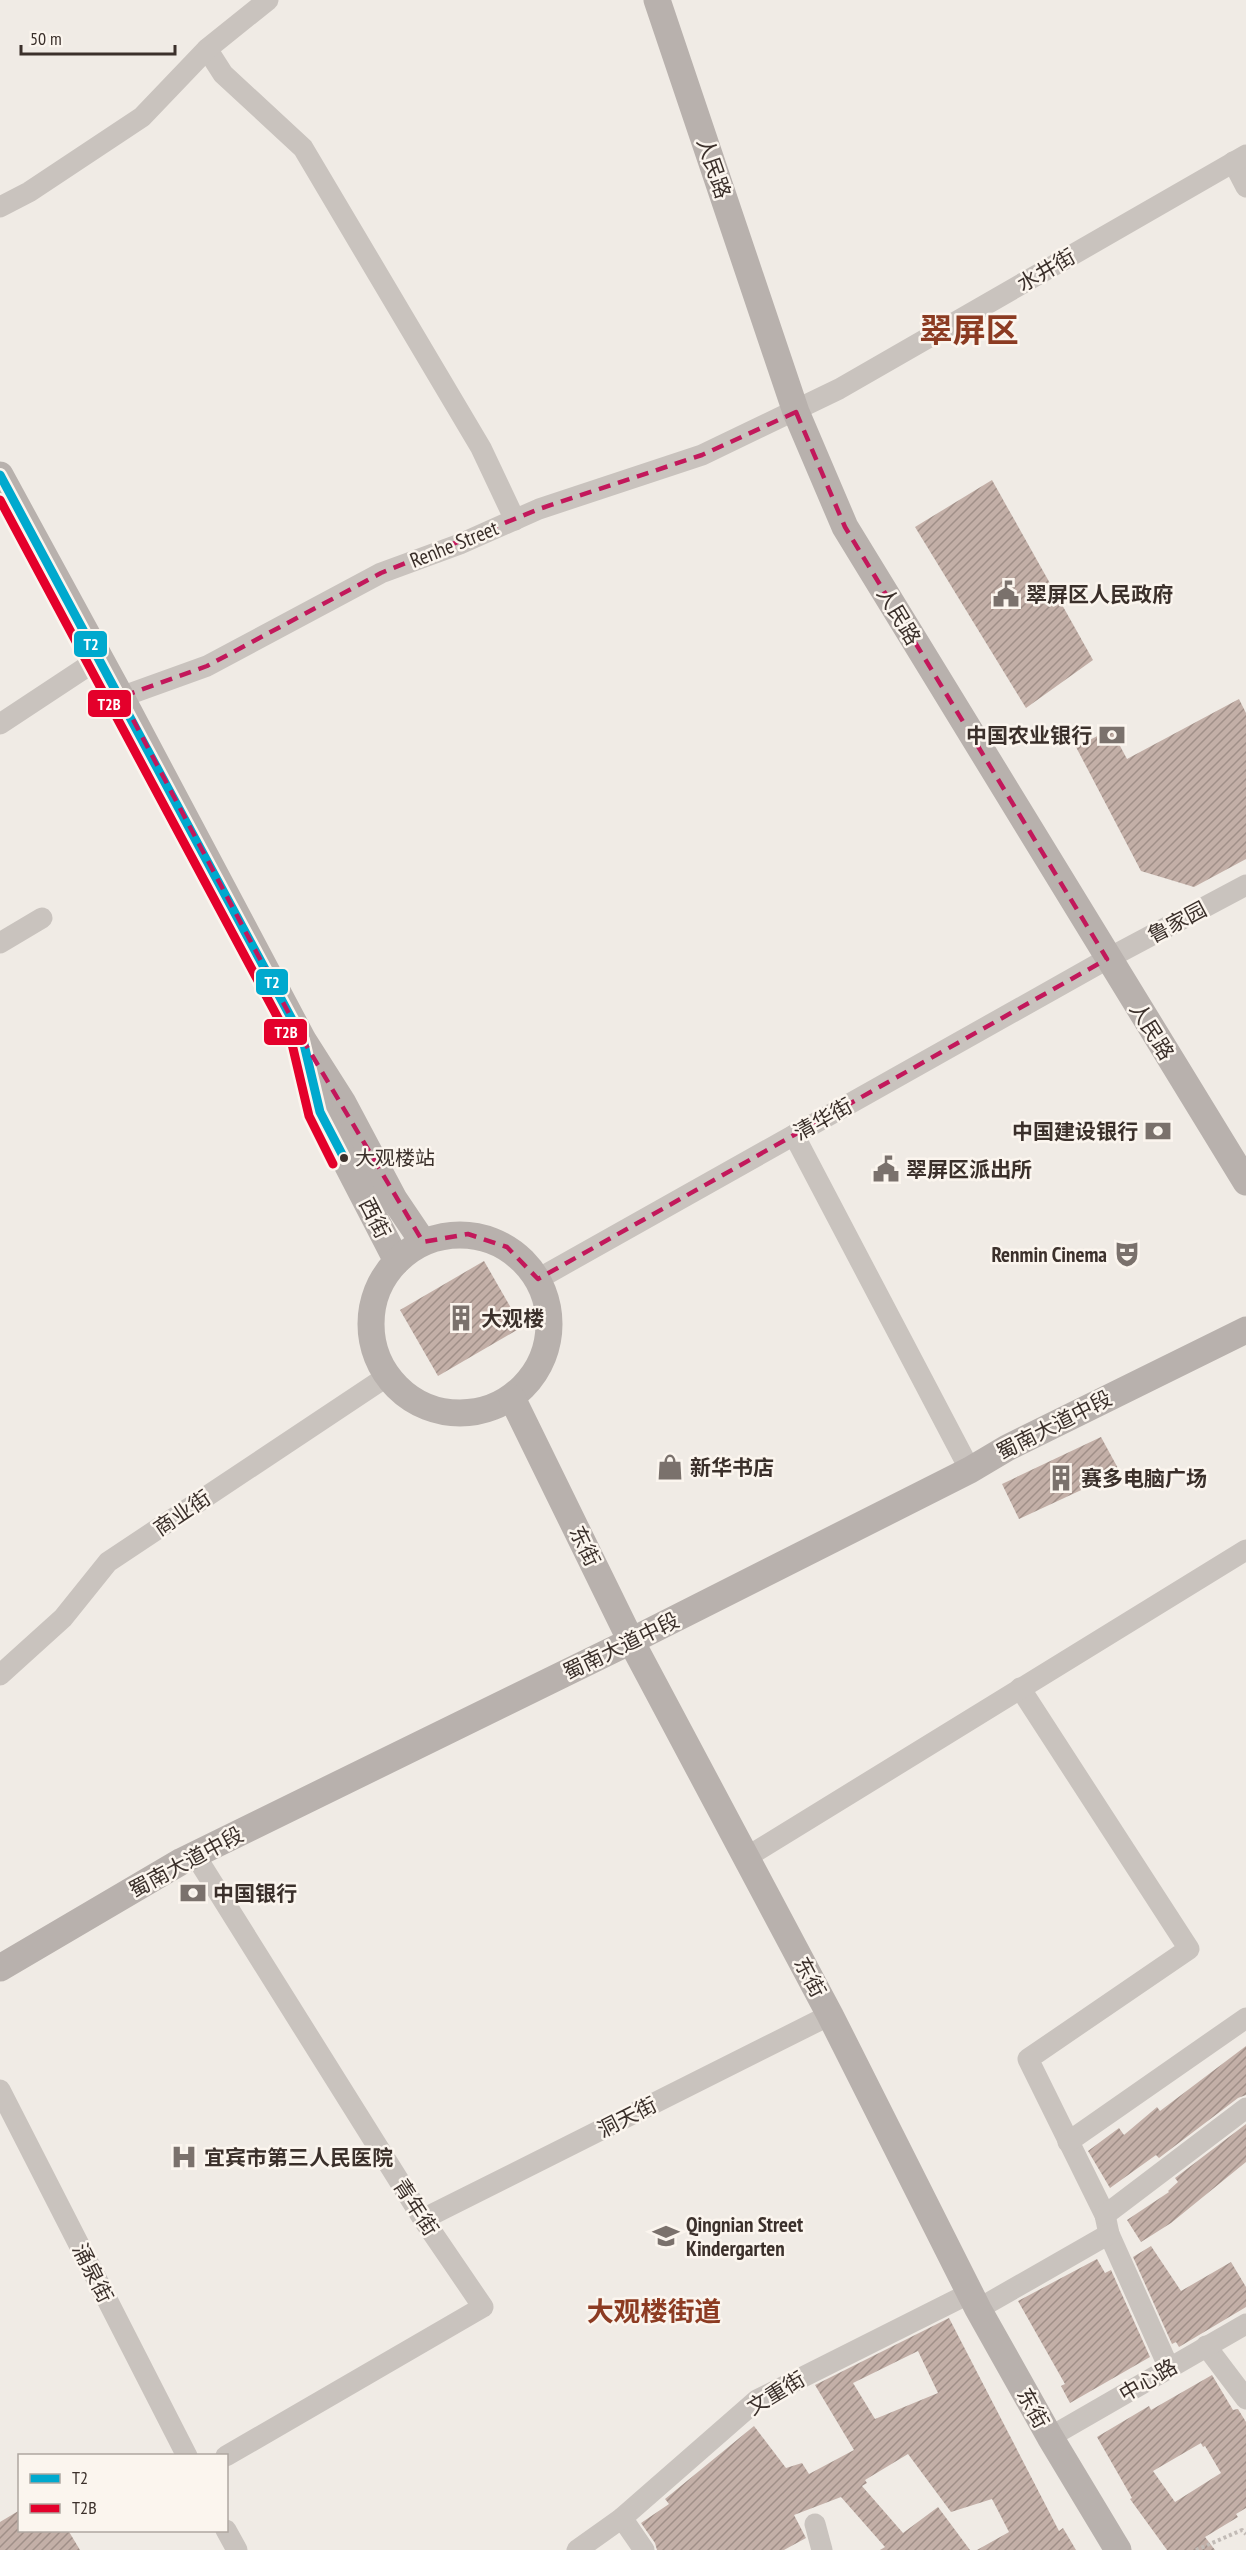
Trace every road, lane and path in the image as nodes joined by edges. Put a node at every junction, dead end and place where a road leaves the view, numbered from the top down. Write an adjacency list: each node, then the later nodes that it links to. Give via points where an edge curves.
1 (268, 0): 3 (street)
2 (657, 0): 7 (main road, 人民路)
3 (207, 50): 6 (street, via 142,117); 9 (street, via 223,74 303,148 481,448)
4 (1239, 158): 5 (street); 7 (street, 水井街)
5 (1246, 188)
6 (0, 207)
7 (796, 412): 9 (street, Renhe Street, via 702,455); 16 (main road, 人民路, via 845,527)
8 (0, 475): 10 (main road, 西街)
9 (515, 520): 11 (street, Renhe Street, via 381,573 207,666)
10 (100, 658): 11 (main road, 西街); 12 (street)
11 (121, 696): 17 (main road, 西街)
12 (0, 724)
13 (1246, 885): 16 (street, 鲁家园)
14 (42, 918): 15 (street)
15 (0, 943)
16 (1107, 959): 18 (street, 清华街); 19 (main road, 人民路)
17 (303, 1040): 20 (main road, 西街); 21 (main road, 西街, via 320,1112)
18 (794, 1135): 22 (street, 清华街); 26 (street)
19 (1246, 1182)
20 (423, 1242): 21 (main road); 22 (main road, via 468,1234 507,1247)
21 (397, 1261): 24 (main road, via 372,1301 370,1332)
22 (538, 1279): 25 (main road, via 548,1308 548,1339 542,1360)
23 (1246, 1330): 26 (main road, 蜀南大道中段)
24 (386, 1377): 25 (main road, via 408,1399 427,1409 458,1415 489,1410); 29 (street, 商业街, via 108,1562 63,1618)
25 (512, 1398): 28 (main road, 东街)
26 (970, 1470): 28 (main road, 蜀南大道中段)
27 (1246, 1550): 30 (street)
28 (631, 1641): 31 (main road, 蜀南大道中段); 32 (main road, 东街)
29 (0, 1675)
30 (1020, 1688): 32 (street); 38 (street, via 1189,1949 1028,2060)
31 (195, 1855): 33 (main road, 蜀南大道中段); 39 (street, 青年街)
32 (747, 1857): 34 (main road, 东街)
33 (0, 1968)
34 (830, 2015): 39 (street, 洞天街); 41 (main road, 东街)
35 (1246, 2018): 38 (street)
36 (0, 2090): 47 (street, 涌泉街)
37 (1246, 2108): 40 (street, 文重街)
38 (1068, 2142): 40 (street)
39 (423, 2219): 48 (street, 青年街, via 483,2307)
40 (1107, 2224): 41 (street, 文重街); 44 (street)
41 (974, 2301): 46 (main road, 东街); 49 (street, 文重街, via 757,2400)
42 (1246, 2324): 43 (street, 中心路)
43 (1206, 2346): 44 (street, 中心路); 45 (street)
44 (1169, 2368): 46 (street, 中心路)
45 (1246, 2399)
46 (1050, 2437): 57 (main road, 东街)
47 (186, 2454)
48 (228, 2455)
49 (622, 2518): 54 (street, 文重街); 55 (street)
50 (815, 2524): 56 (street)
51 (227, 2532): 53 (street)
52 (1246, 2534): 58 (path, via 1242,2530)
53 (237, 2550)
54 (577, 2550)
55 (644, 2550)
56 (822, 2550)
57 (1118, 2550)
58 (1196, 2550)

